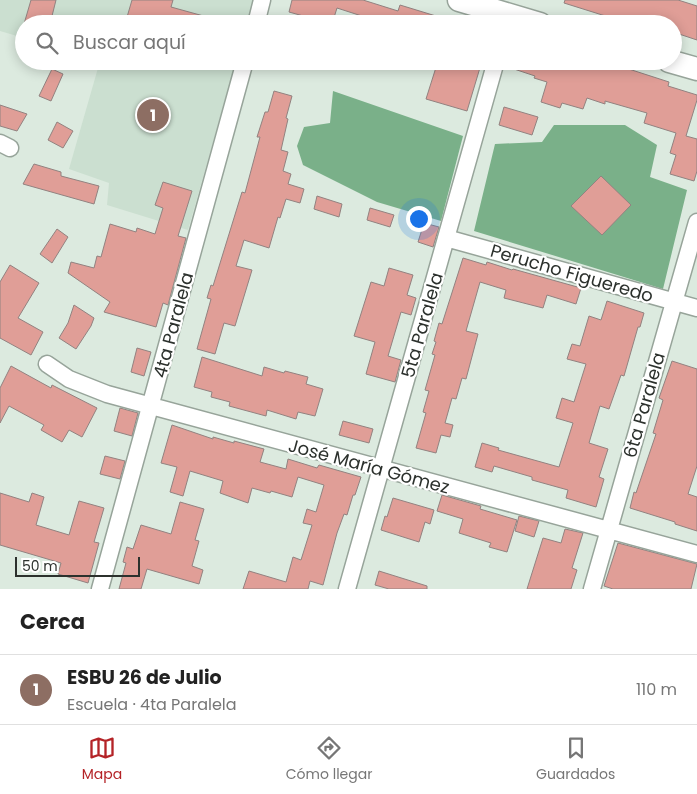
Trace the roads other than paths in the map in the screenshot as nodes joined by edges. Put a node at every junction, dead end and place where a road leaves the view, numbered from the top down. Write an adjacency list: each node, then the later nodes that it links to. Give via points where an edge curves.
1 (262, 0): 4 (street)
2 (459, 0): 3 (street)
3 (510, 13)
4 (258, 15)
5 (682, 65): 6 (street)
6 (697, 69)
7 (244, 70): 14 (street, 4ta Paralela)
8 (493, 70): 10 (street, 5ta Paralela)
9 (697, 222): 11 (street, 6ta Paralela)
10 (446, 238): 11 (street, Perucho Figueredo); 15 (street, 5ta Paralela)
11 (674, 301): 12 (street, Perucho Figueredo); 16 (street, 6ta Paralela)
12 (697, 308)
13 (47, 364): 14 (street, José María Gómez, via 69,379)
14 (150, 407): 15 (street, José María Gómez); 18 (street, 4ta Paralela)
15 (381, 470): 16 (street, José María Gómez); 19 (street, 5ta Paralela)
16 (609, 530): 17 (street, José María Gómez); 20 (street, 6ta Paralela)
17 (697, 554)
18 (100, 589)
19 (347, 589)
20 (592, 589)

